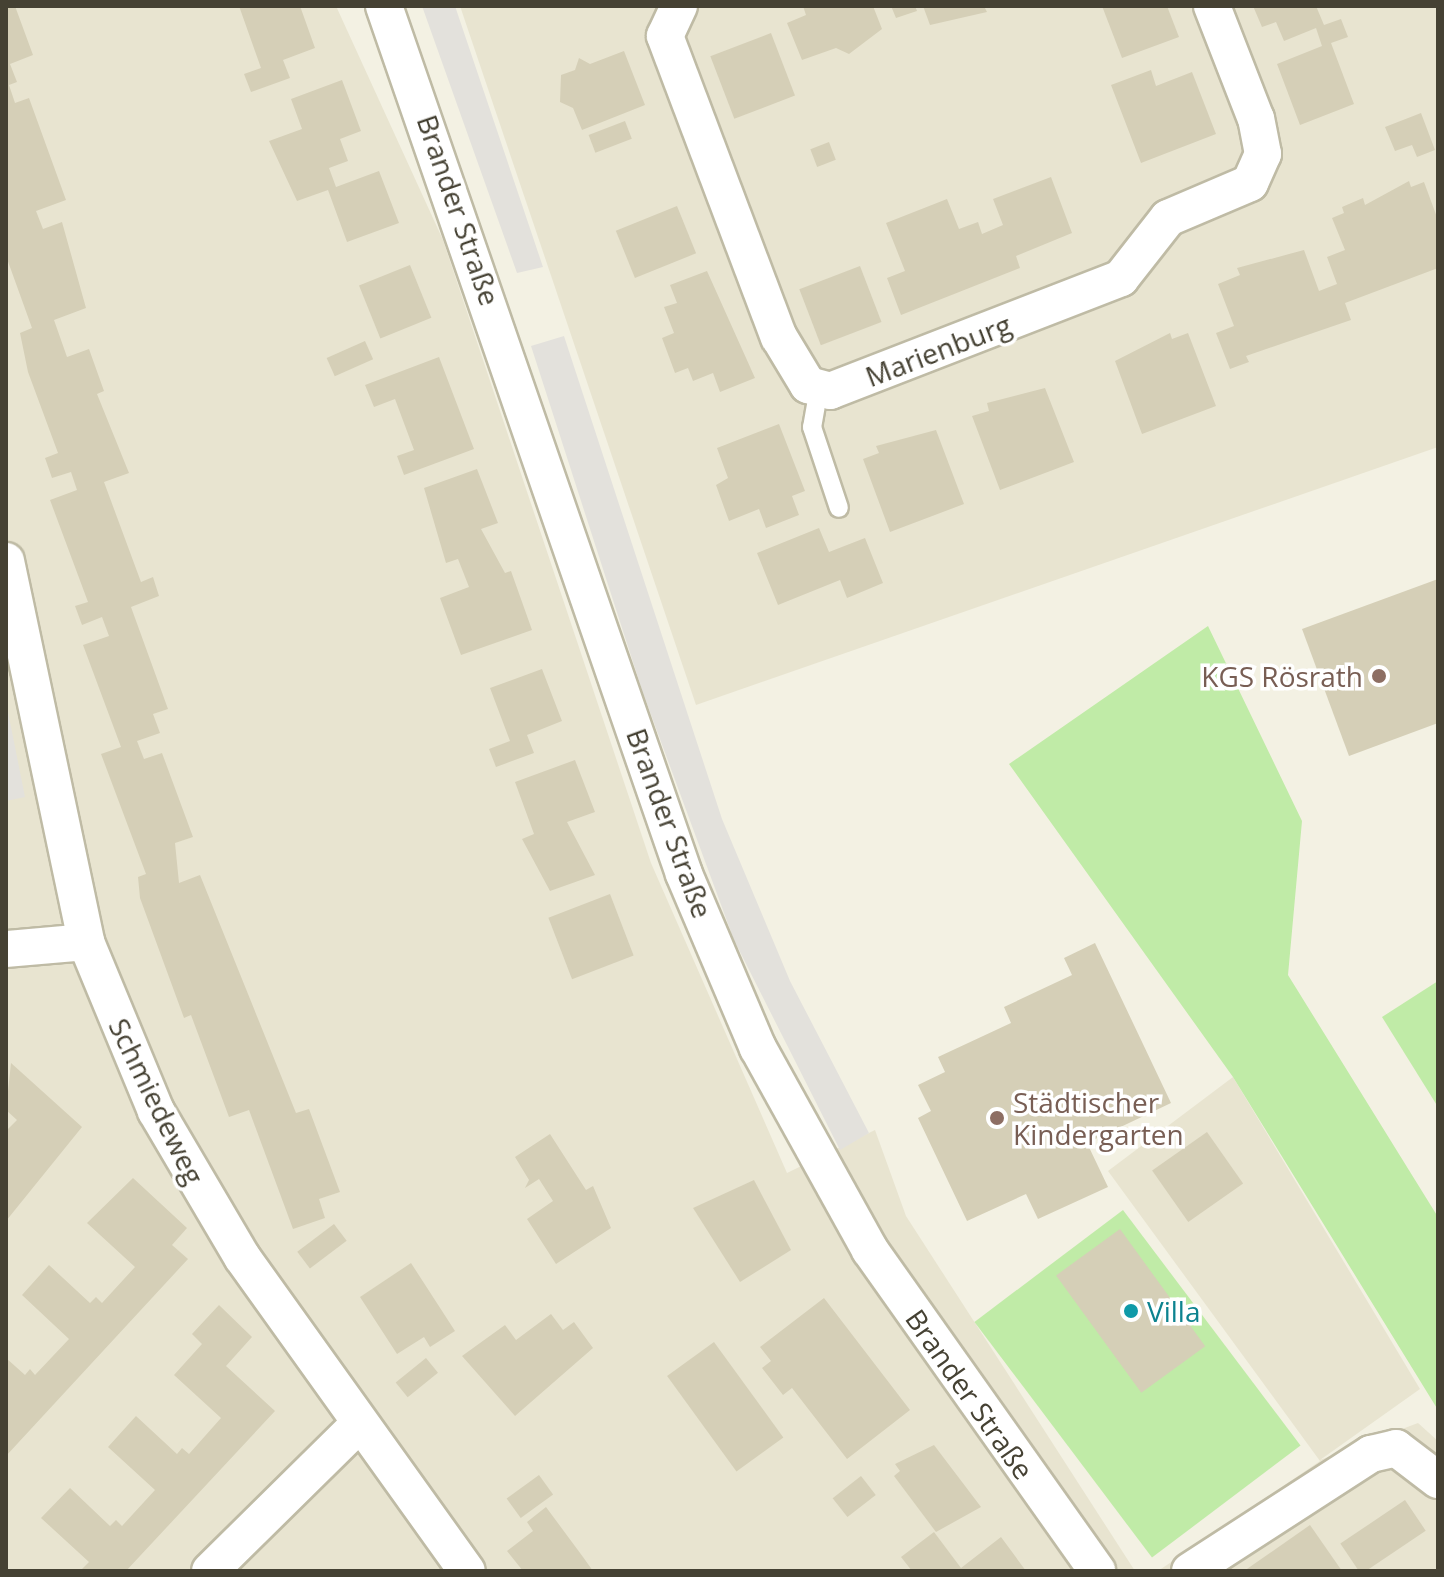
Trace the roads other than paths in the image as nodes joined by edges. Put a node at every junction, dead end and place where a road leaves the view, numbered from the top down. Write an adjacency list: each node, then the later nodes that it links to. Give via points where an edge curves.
1 (384, 6): 13 (street, Brander Straße, via 684,874 758,1048 870,1250)
2 (679, 6): 4 (street, via 665,36 779,337 808,385)
3 (1212, 6): 4 (street, Marienburg, via 1259,130 1263,154 1250,183 1168,218 1121,278 830,391)
4 (819, 388): 5 (lane, via 812,427)
5 (839, 508)
6 (6, 561): 7 (street, Schmiedeweg)
7 (86, 942): 8 (street); 9 (street, Schmiedeweg, via 156,1111 199,1188)
8 (6, 949)
9 (357, 1426): 11 (street); 12 (street, Schmiedeweg)
10 (1438, 1480): 14 (street, via 1396,1448 1371,1454)
11 (210, 1571)
12 (467, 1571)
13 (1097, 1571)
14 (1190, 1571)

